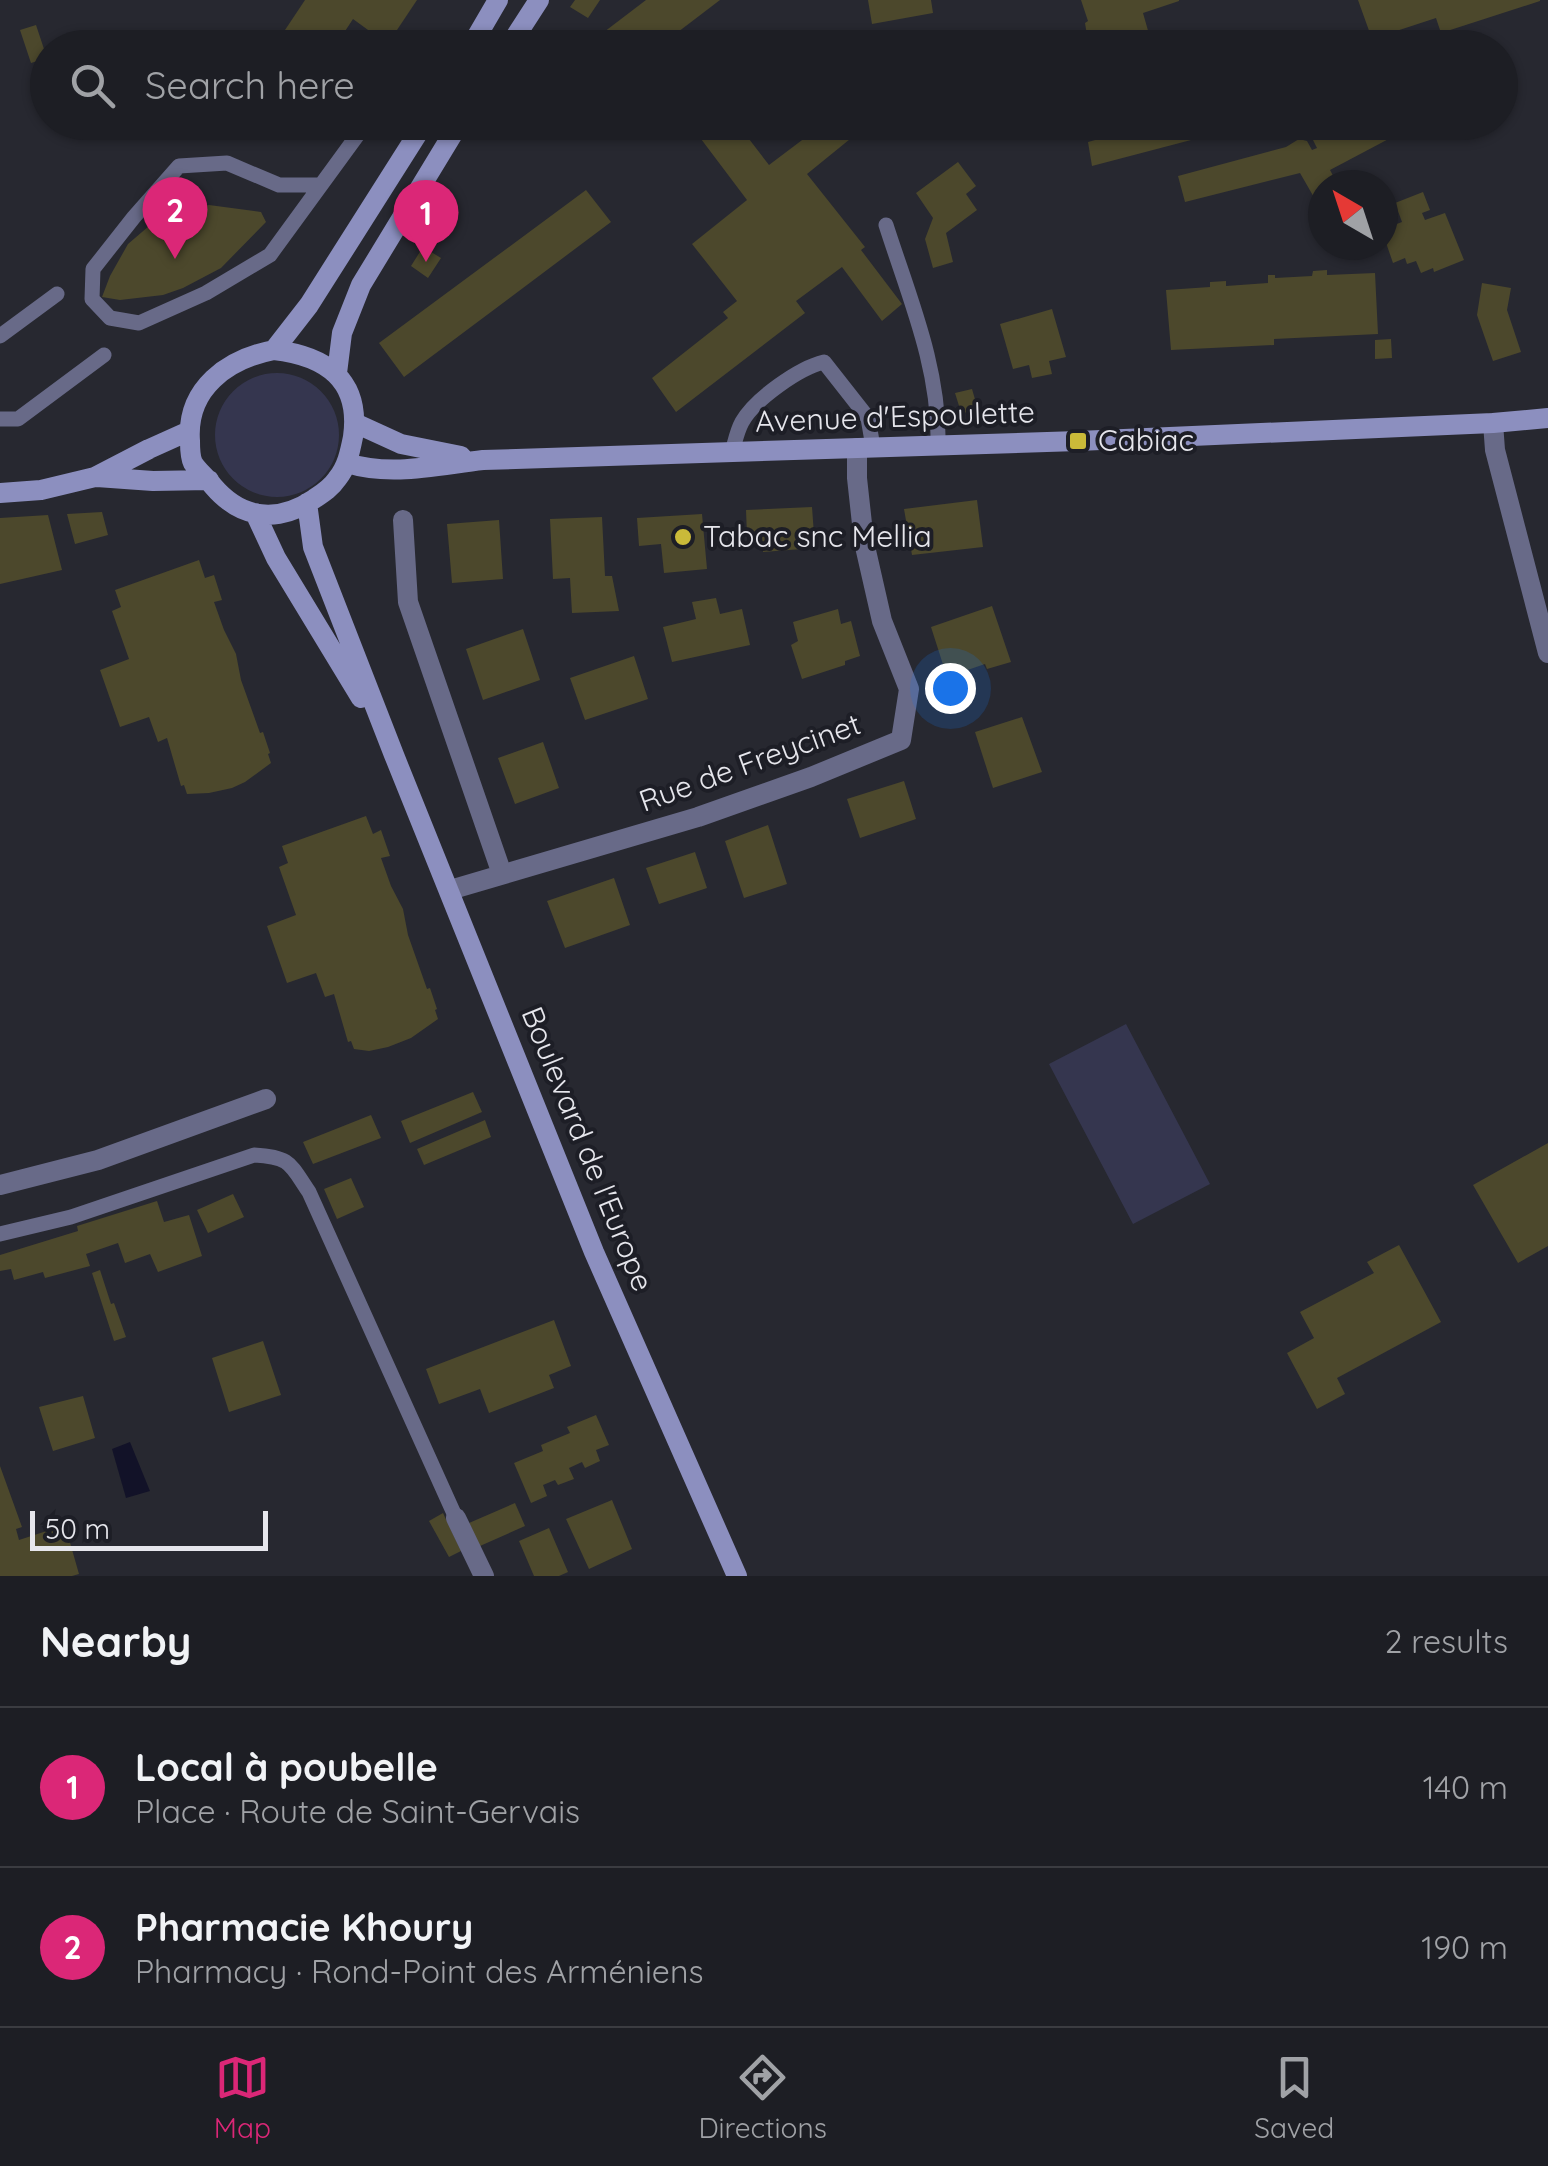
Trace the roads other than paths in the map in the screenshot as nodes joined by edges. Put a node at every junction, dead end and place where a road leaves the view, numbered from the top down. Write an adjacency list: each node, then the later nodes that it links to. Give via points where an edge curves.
1 (498, 0): 3 (main road)
2 (539, 0): 4 (main road)
3 (480, 30)
4 (520, 30)
5 (354, 140): 8 (lane)
6 (414, 140): 12 (main road)
7 (449, 140): 14 (main road, via 361,284 342,333)
8 (319, 186): 8 (lane, via 279,185 227,163 178,166 94,269 92,299 110,318 139,323 206,293 270,254)
9 (886, 225): 20 (lane, via 934,377)
10 (57, 294): 11 (lane)
11 (0, 336)
12 (274, 350): 14 (main road, via 299,353); 19 (main road, via 248,355 207,384)
13 (104, 355): 16 (lane, via 18,419)
14 (336, 373): 18 (main road, via 354,402)
15 (1548, 418): 17 (main road, Avenue d'Espoulette)
16 (0, 419)
17 (1492, 423): 20 (main road, Avenue d'Espoulette); 31 (street)
18 (355, 424): 23 (main road, Avenue d'Espoulette, via 401,444); 24 (main road)
19 (189, 432): 25 (main road); 26 (main road, via 191,460)
20 (938, 445): 21 (main road, Avenue d'Espoulette)
21 (865, 448): 22 (main road, Avenue d'Espoulette); 22 (lane, via 868,418 824,362 757,403); 33 (street, Rue de Freycinet, via 857,478 864,542 882,620 909,690 901,740 698,817)
22 (732, 452): 23 (main road, Avenue d'Espoulette)
23 (483, 460): 24 (main road, Avenue d'Espoulette, via 394,470)
24 (347, 463): 28 (main road, via 329,489)
25 (96, 477): 26 (main road); 27 (main road)
26 (209, 480): 29 (main road, via 221,495)
27 (0, 493)
28 (307, 503): 29 (main road, via 278,516); 32 (main road, Boulevard de l'Europe, via 313,546)
29 (255, 513): 32 (main road, Boulevard de l'Europe)
30 (403, 520): 33 (street, via 408,602)
31 (1548, 653)
32 (388, 742): 34 (main road, Boulevard de l'Europe)
33 (502, 874): 34 (street, Rue de Freycinet)
34 (450, 890): 40 (main road, Boulevard de l'Europe, via 594,1252)
35 (266, 1099): 36 (street, via 98,1160)
36 (0, 1185)
37 (0, 1234): 38 (lane, via 72,1218 254,1155 289,1162 309,1192)
38 (456, 1518): 39 (street)
39 (484, 1576)
40 (737, 1576)

